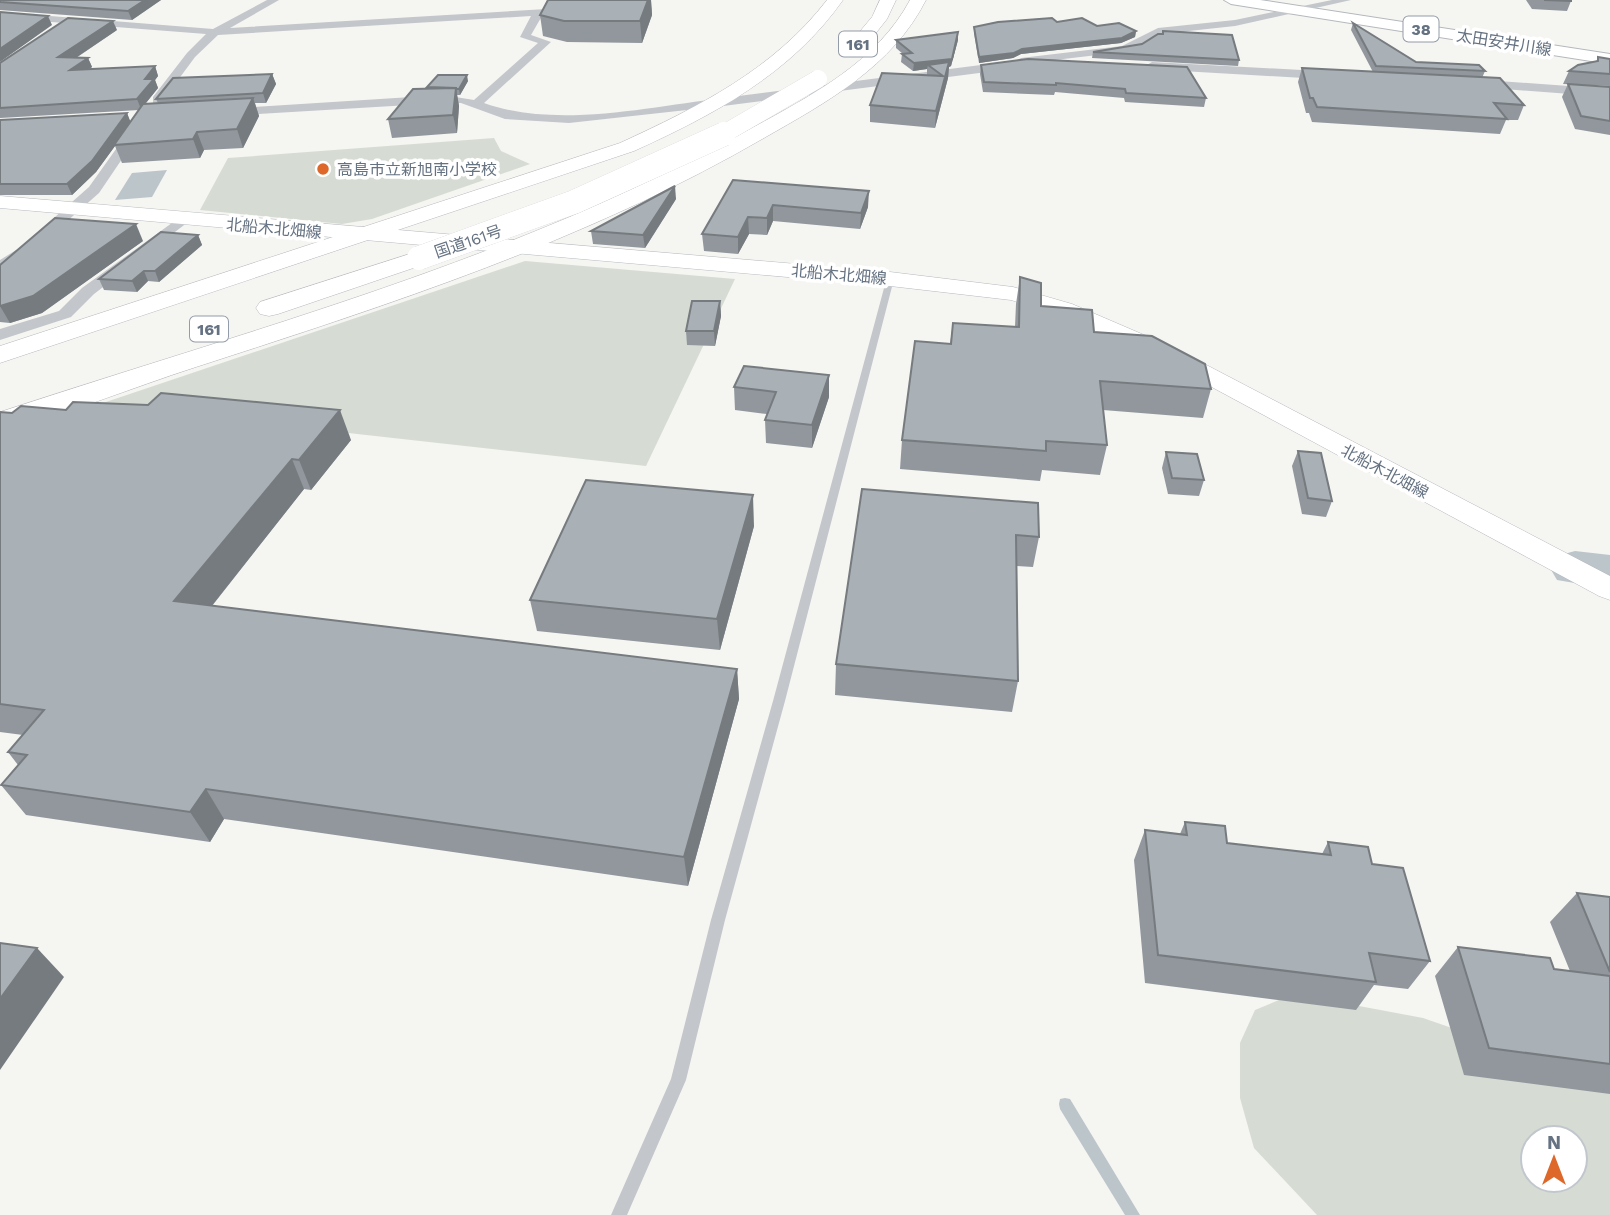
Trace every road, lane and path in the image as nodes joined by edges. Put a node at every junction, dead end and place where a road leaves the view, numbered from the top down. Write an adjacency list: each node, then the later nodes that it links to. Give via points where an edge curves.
1 (274, 0): 11 (street)
2 (594, 0): 9 (street, via 584,10)
3 (835, 0): 18 (highway, via 797,44)
4 (888, 0): 15 (highway, 国道161号 / 161, via 879,19)
5 (918, 0): 15 (highway, via 895,36)
6 (1231, 0): 8 (main road, 太田安井川線 / 38)
7 (1346, 0): 8 (street)
8 (1302, 11): 12 (main road, 太田安井川線 / 38); 13 (street, via 1158,31 1123,49)
9 (538, 13): 11 (street); 19 (street, via 525,37 546,42)
10 (0, 15): 11 (street, via 62,25)
11 (215, 32): 20 (street, via 191,55)
12 (1610, 59)
13 (1021, 61): 14 (street); 15 (street)
14 (1348, 77)
15 (827, 83): 18 (street); 27 (highway, via 759,134 688,173); 32 (highway, 国道161号 / 161, bridge, via 670,162 536,218)
16 (1459, 83): 17 (street)
17 (1610, 93)
18 (723, 102): 19 (street, via 569,119 505,115); 26 (highway, via 627,147)
19 (476, 104): 21 (street, via 443,99)
20 (152, 107)
21 (207, 114)
22 (131, 118): 24 (street, via 144,118 94,190)
23 (0, 202): 24 (main road, 北船木北畑線)
24 (72, 209): 25 (main road, 北船木北畑線); 28 (street)
25 (183, 219): 26 (main road, 北船木北畑線); 30 (street, via 65,314)
26 (359, 235): 27 (main road, 北船木北畑線); 31 (highway)
27 (522, 249): 29 (main road, 北船木北畑線); 33 (highway)
28 (0, 267)
29 (890, 279): 34 (main road, 北船木北畑線, via 1013,294 1064,309 1164,352); 35 (lane, via 678,1080)
30 (0, 335)
31 (0, 355)
32 (0, 402)
33 (0, 422)
34 (1610, 589)
35 (619, 1215)

